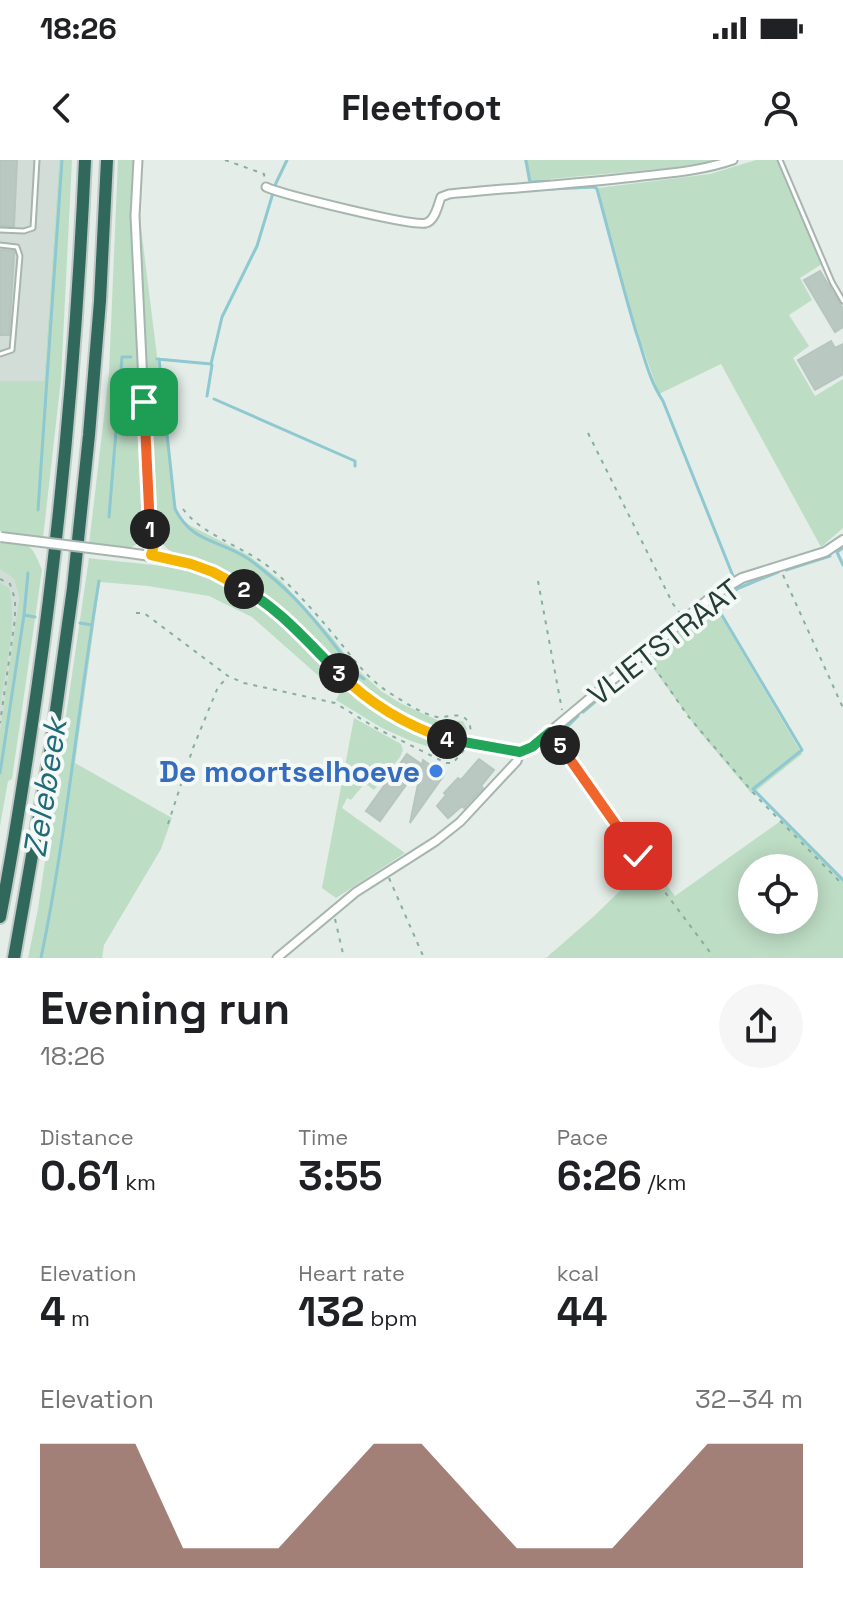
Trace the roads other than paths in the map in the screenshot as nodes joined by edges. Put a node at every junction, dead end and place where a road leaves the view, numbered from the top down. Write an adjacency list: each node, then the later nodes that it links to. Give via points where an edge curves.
1 (37, 160): 8 (lane, via 33,228)
2 (85, 160): 16 (highway, via 68,433 52,586)
3 (107, 160): 17 (highway, via 100,301 73,588)
4 (138, 160): 14 (street, via 135,216)
5 (733, 160): 7 (street, via 709,168 449,194 441,197 426,223)
6 (780, 160): 10 (lane)
7 (268, 188)
8 (0, 230)
9 (0, 245): 11 (lane, via 17,247 20,256 12,350)
10 (843, 301)
11 (0, 354)
12 (0, 537): 14 (street, bridge)
13 (843, 540): 15 (street, VLIETSTRAAT, via 825,552 730,584)
14 (151, 555): 15 (street, via 213,572 260,598 354,689 387,713 447,739)
15 (520, 752): 18 (street, via 460,822 356,892)
16 (0, 917)
17 (14, 958)
18 (277, 958)

